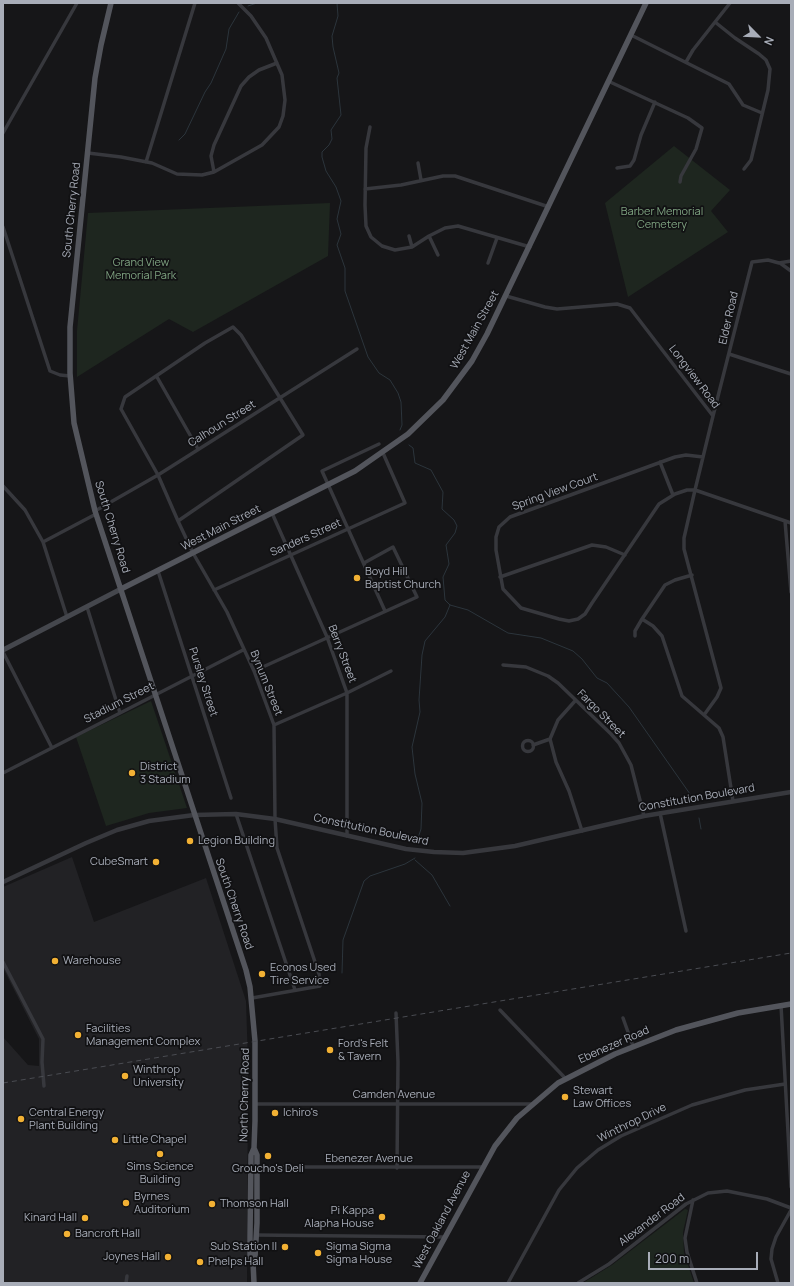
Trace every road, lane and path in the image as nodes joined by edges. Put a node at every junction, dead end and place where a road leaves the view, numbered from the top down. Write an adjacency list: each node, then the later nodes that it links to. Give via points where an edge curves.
1 (77, 3): 15 (street)
2 (111, 3): 16 (main road, South Cherry Road, via 98,62)
3 (195, 3): 17 (street)
4 (238, 3): 10 (street, via 260,27)
5 (646, 3): 8 (main road, West Main Street)
6 (730, 3): 7 (street)
7 (715, 22): 9 (street); 13 (street, via 766,60 770,69)
8 (631, 35): 9 (street); 11 (main road, West Main Street)
9 (686, 62): 13 (street, via 729,84 743,105)
10 (277, 63): 21 (street, via 254,73 241,86 214,145 211,156); 21 (street, via 285,100 279,128 262,145)
11 (608, 81): 12 (street); 25 (main road, West Main Street)
12 (655, 102): 19 (street, via 634,160 630,166); 23 (street, via 702,128 696,149)
13 (762, 113): 20 (street, via 751,160)
14 (370, 128): 24 (street, via 366,148)
15 (3, 133)
16 (88, 153): 17 (street); 41 (main road, South Cherry Road, via 70,327)
17 (146, 162): 21 (street, via 177,174 202,175)
18 (418, 163): 22 (street)
19 (617, 168)
20 (744, 169)
21 (214, 172)
22 (421, 180): 24 (street, via 385,188); 25 (street, via 459,176)
23 (680, 182)
24 (365, 189): 30 (street, via 366,226 371,237 382,246 395,250)
25 (549, 207): 31 (main road, West Main Street)
26 (3, 227): 41 (street, via 50,371 60,376)
27 (409, 236): 30 (street)
28 (429, 236): 29 (street, via 445,228 458,226); 30 (street); 32 (street)
29 (497, 238): 31 (street); 34 (street)
30 (412, 247)
31 (530, 247): 37 (main road, West Main Street)
32 (438, 255)
33 (791, 261): 35 (street, Elder Road)
34 (488, 263)
35 (780, 263): 36 (street); 39 (street, Elder Road, via 768,260 752,262)
36 (791, 270)
37 (506, 296): 44 (street, Longview Road, via 557,309 617,304 629,307); 47 (main road, West Main Street, via 478,351 453,387 420,423)
38 (357, 349): 43 (street, Calhoun Street)
39 (729, 354): 40 (street); 44 (street, Elder Road)
40 (791, 374)
41 (70, 376): 55 (main road, South Cherry Road, via 78,445)
42 (157, 378): 43 (street, via 205,343 233,327 241,335); 46 (street); 50 (street, Bynum Street, via 125,397 121,409)
43 (281, 397): 46 (street, Calhoun Street); 57 (street, via 303,435)
44 (713, 416): 48 (street, Longview Road)
45 (379, 444): 51 (street, via 322,471)
46 (198, 449): 50 (street, Calhoun Street)
47 (383, 453): 51 (main road, West Main Street); 60 (street, Sanders Street, via 405,503)
48 (703, 457): 49 (street, Spring View Court, via 686,455); 53 (street, Longview Road)
49 (660, 462): 54 (street); 68 (street, Spring View Court, via 510,517 500,527 496,537)
50 (158, 475): 55 (street, Calhoun Street); 57 (street, Bynum Street)
51 (328, 485): 56 (main road, West Main Street); 60 (street)
52 (3, 486): 61 (street, via 22,505)
53 (695, 490): 54 (street, Spring View Court); 58 (street); 67 (street, via 684,538 684,549)
54 (673, 495): 63 (street, Spring View Court, via 659,504)
55 (95, 513): 61 (street, Calhoun Street); 69 (main road, South Cherry Road)
56 (272, 513): 62 (main road, West Main Street); 64 (street, Berry Street)
57 (178, 521): 62 (street, Bynum Street)
58 (785, 521): 59 (street); 71 (street)
59 (791, 523)
60 (348, 529): 64 (street, Sanders Street); 65 (street)
61 (43, 542): 74 (street)
62 (193, 554): 66 (main road, West Main Street); 70 (street, Bynum Street)
63 (624, 554): 68 (street, via 592,545); 68 (street, Spring View Court, via 585,614 569,621 521,608 503,589)
64 (290, 556): 70 (street, Sanders Street); 77 (street, Berry Street)
65 (364, 563): 73 (street); 73 (street, via 393,547 417,597)
66 (158, 571): 69 (main road, West Main Street); 83 (street, Pursley Street)
67 (692, 575): 75 (street, via 665,585); 88 (street, via 721,688)
68 (500, 577)
69 (121, 589): 72 (main road, West Main Street); 85 (main road, South Cherry Road)
70 (214, 590): 78 (street, Bynum Street, via 227,612)
71 (791, 592)
72 (87, 607): 74 (main road, West Main Street); 87 (street)
73 (385, 611): 77 (street)
74 (67, 617): 79 (main road, West Main Street)
75 (642, 618): 76 (street); 88 (street, via 662,636 682,696)
76 (635, 636)
77 (327, 637): 81 (street); 84 (street, Berry Street)
78 (243, 650): 81 (street, Bynum Street); 83 (street, Stadium Street)
79 (3, 651): 92 (street)
80 (503, 665): 86 (street, Fargo Street, via 526,667 543,674 558,683)
81 (254, 671): 89 (street, Bynum Street)
82 (391, 671): 84 (street)
83 (192, 676): 85 (street, Stadium Street); 95 (street, Pursley Street)
84 (347, 693): 89 (street); 103 (street, Berry Street)
85 (156, 694): 87 (street, Stadium Street); 99 (main road, South Cherry Road)
86 (575, 701): 90 (street, via 558,720); 100 (street, Fargo Street, via 610,734 625,754 636,782)
87 (120, 713): 92 (street, Stadium Street)
88 (704, 716): 96 (street, via 719,728 723,737)
89 (274, 725): 101 (street, Bynum Street)
90 (550, 739): 91 (street); 102 (street)
91 (534, 745)
92 (52, 748): 93 (street, Stadium Street)
93 (3, 773)
94 (791, 792): 96 (street, Constitution Boulevard)
95 (231, 798)
96 (733, 801): 97 (street, Constitution Boulevard)
97 (660, 813): 100 (street, Constitution Boulevard); 105 (street)
98 (236, 814): 99 (street, Constitution Boulevard); 101 (street, Constitution Boulevard); 107 (street)
99 (194, 815): 104 (street, Constitution Boulevard, via 150,821 117,830); 108 (main road, South Cherry Road, via 246,970)
100 (644, 816): 102 (street, Constitution Boulevard)
101 (275, 819): 103 (street, Constitution Boulevard); 107 (street, Bynum Street, via 277,848 319,974 320,986)
102 (582, 831): 103 (street, Constitution Boulevard, via 515,846 463,853 420,851)
103 (347, 836)
104 (3, 882)
105 (686, 931)
106 (3, 962): 118 (street, via 43,1039)
107 (295, 990): 108 (street)
108 (252, 998): 114 (main road, South Cherry Road)
109 (791, 1004): 110 (main road, Ebenezer Road)
110 (781, 1005): 115 (main road, Ebenezer Road, via 717,1018); 117 (street)
111 (500, 1010): 116 (street)
112 (396, 1012): 120 (street)
113 (623, 1018): 115 (street)
114 (255, 1041): 119 (main road, North Cherry Road)
115 (633, 1046): 116 (main road, Ebenezer Road)
116 (566, 1079): 121 (main road, Ebenezer Road)
117 (785, 1084): 126 (street); 136 (street, Winthrop Drive, via 738,1092 692,1105 621,1136 598,1150 578,1168 560,1190)
118 (44, 1086)
119 (255, 1104): 120 (street, Camden Avenue); 122 (main road, North Cherry Road)
120 (398, 1104): 121 (street, Camden Avenue); 123 (street)
121 (533, 1104): 124 (main road, Ebenezer Road, via 506,1132)
122 (254, 1148): 125 (main road, North Cherry Road, via 258,1155); 131 (main road, North Cherry Road, via 251,1155 250,1258)
123 (397, 1168): 124 (street, Ebenezer Avenue); 125 (street, Ebenezer Avenue)
124 (482, 1168): 130 (main road, West Oakland Avenue)
125 (257, 1169): 129 (main road, North Cherry Road)
126 (791, 1187)
127 (693, 1200): 128 (street, Alexander Road, via 715,1191 726,1191 767,1199); 137 (street, Alexander Road, via 600,1271); 138 (street, via 685,1238)
128 (791, 1209): 139 (street, via 772,1249 771,1259)
129 (256, 1235): 130 (street); 131 (main road, North Cherry Road)
130 (444, 1237): 135 (main road, West Oakland Avenue)
131 (253, 1262): 134 (main road, North Cherry Road)
132 (127, 1276): 133 (street)
133 (126, 1283)
134 (254, 1283)
135 (420, 1283)
136 (508, 1283)
137 (578, 1283)
138 (697, 1283)
139 (778, 1283)

